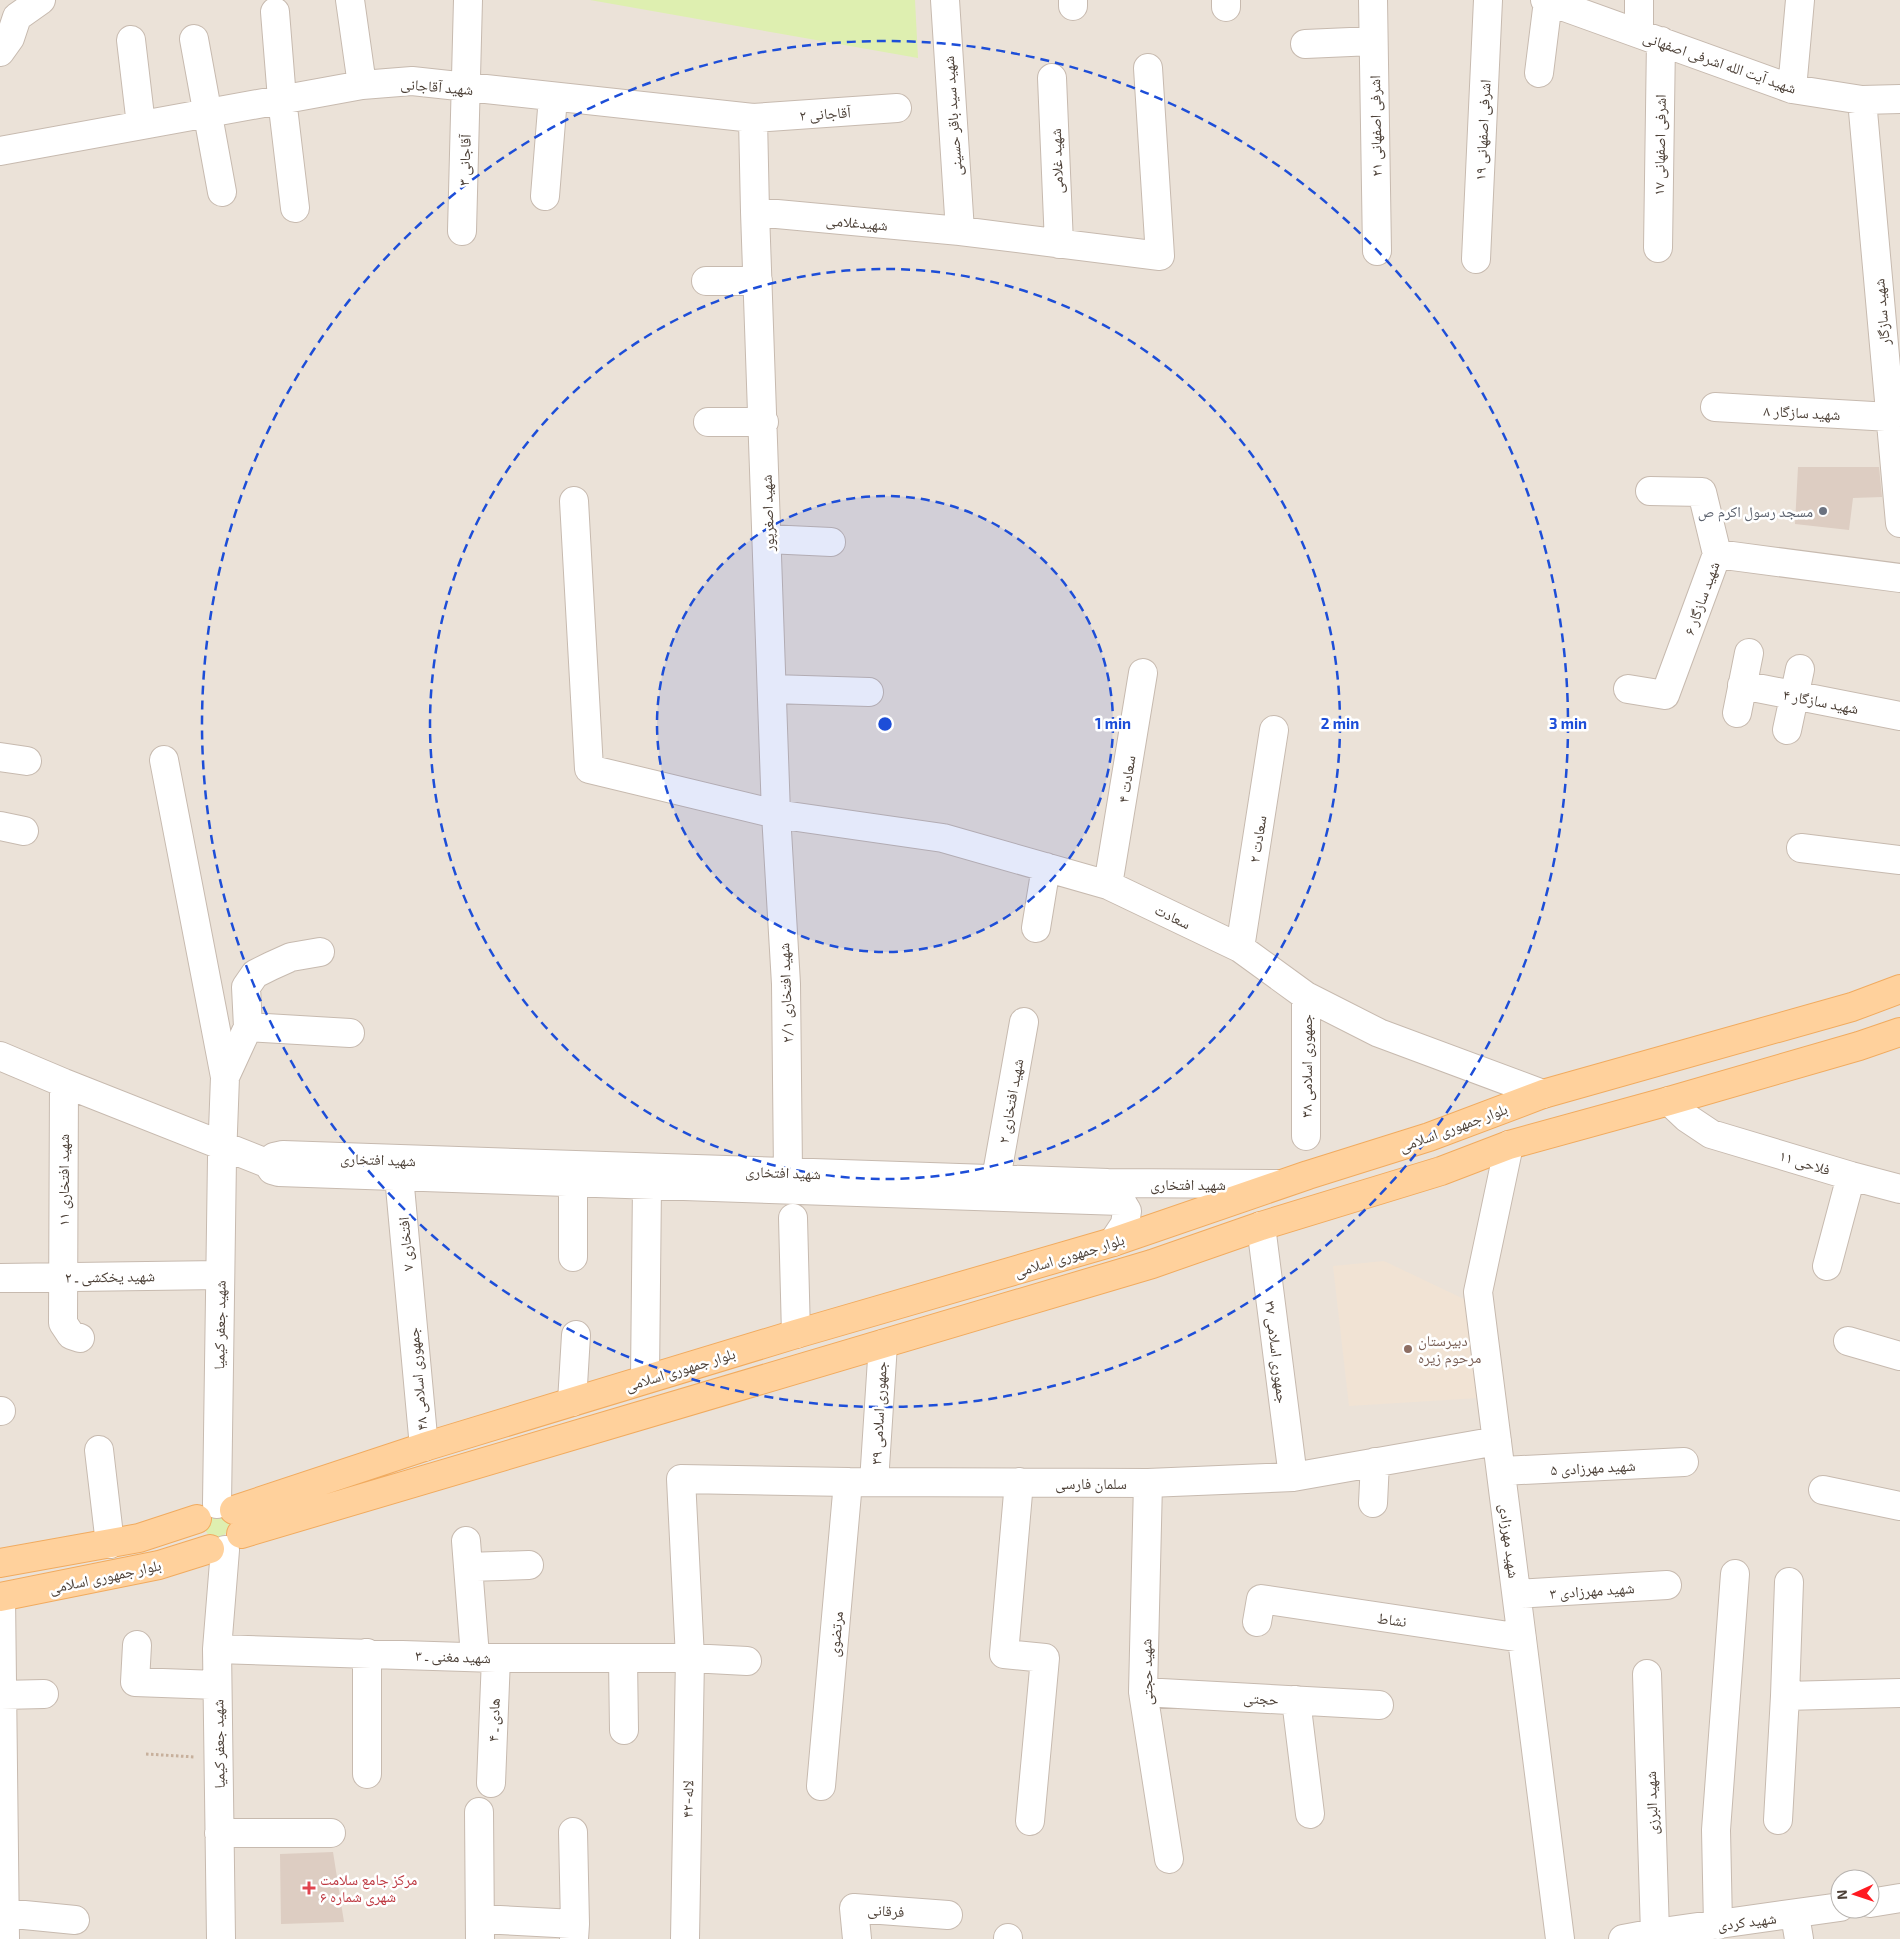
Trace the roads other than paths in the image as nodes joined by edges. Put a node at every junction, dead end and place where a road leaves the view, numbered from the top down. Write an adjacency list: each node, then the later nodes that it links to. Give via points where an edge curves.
1 (41, 0): 10 (street)
2 (350, 0): 21 (street)
3 (468, 0): 22 (street, آقاجانی ۳)
4 (945, 0): 38 (street, شهید سید باقر حسینی)
5 (1373, 0): 15 (street, اشرفی اصفهانی ۲۱)
6 (1488, 0): 42 (street, اشرفی اصفهانی ۱۹)
7 (1640, 0): 12 (street, اشرفی اصفهانی ۱۷)
8 (1800, 0): 23 (street)
9 (1546, 1): 12 (street, شهید آیت الله اشرفی اصفهانی); 19 (street)
10 (14, 9): 17 (street, via 10,38)
11 (275, 12): 25 (street)
12 (1650, 37): 23 (street, شهید آیت الله اشرفی اصفهانی); 40 (street, اشرفی اصفهانی ۱۷)
13 (194, 39): 29 (street)
14 (132, 40): 31 (street)
15 (1373, 41): 16 (street); 41 (street, اشرفی اصفهانی ۲۱)
16 (1305, 44)
17 (0, 52)
18 (1148, 68): 39 (street, شهیدغلامی, via 1160,256)
19 (1539, 73)
20 (1052, 78): 39 (street, شهید غلامی)
21 (362, 85): 22 (street, شهید آقاجانی, via 412,81); 25 (street, شهید آقاجانی)
22 (467, 88): 24 (street, شهید آقاجانی); 37 (street, آقاجانی ۳)
23 (1792, 89): 27 (street, شهید آیت الله اشرفی اصفهانی)
24 (553, 97): 30 (street, شهید آقاجانی); 34 (street)
25 (282, 99): 29 (street, شهید آقاجانی); 35 (street)
26 (1900, 99): 27 (street, شهید آیت الله اشرفی اصفهانی)
27 (1862, 100): 45 (street, شهید سازگار)
28 (897, 108): 30 (street, آقاجانی ۲)
29 (208, 113): 31 (street, شهید آقاجانی); 33 (street)
30 (754, 118): 36 (street)
31 (141, 125): 32 (street, شهید آقاجانی)
32 (0, 151)
33 (222, 192)
34 (545, 196)
35 (296, 208)
36 (755, 212): 38 (street, شهیدغلامی); 44 (street, شهید اصغرپور)
37 (462, 231)
38 (960, 231): 39 (street, شهیدغلامی)
39 (1059, 244)
40 (1658, 248)
41 (1377, 251)
42 (1476, 259)
43 (706, 281): 44 (street)
44 (758, 282): 48 (street, شهید اصغرپور)
45 (1893, 405): 46 (street, شهید سازگار ۸); 49 (street, شهید سازگار)
46 (1715, 407)
47 (708, 422): 48 (street)
48 (764, 422): 53 (street, شهید اصغرپور)
49 (1898, 489): 52 (street, شهید سازگار)
50 (1650, 491): 55 (street, via 1702,492)
51 (574, 501): 72 (street, سعادت, via 589,768)
52 (1900, 523)
53 (767, 539): 54 (street); 61 (street, شهید اصغرپور)
54 (831, 542)
55 (1717, 554): 56 (street, شهید سازگار ۶); 62 (street, شهید سازگار ۶, via 1665,695)
56 (1900, 578)
57 (1749, 653): 60 (street)
58 (1800, 669): 64 (street)
59 (1143, 673): 76 (street, سعادت ۴)
60 (1742, 686): 64 (street, شهید سازگار ۴); 65 (street)
61 (772, 689): 63 (street); 72 (street, شهید اصغرپور)
62 (1628, 689)
63 (869, 692)
64 (1794, 696): 66 (street, شهید سازگار ۴); 68 (street)
65 (1737, 713)
66 (1900, 716)
67 (1274, 730): 78 (street, سعادت ۲)
68 (1788, 730)
69 (0, 757): 71 (street)
70 (164, 760): 91 (street)
71 (27, 761)
72 (776, 814): 75 (street, سعادت, via 943,838); 102 (street, شهید افتخاری ۲/۱, via 786,984)
73 (1801, 848): 74 (street)
74 (1900, 860)
75 (1046, 867): 76 (street, سعادت); 77 (street)
76 (1108, 885): 78 (street, سعادت)
77 (1036, 928)
78 (1240, 948): 81 (street, سعادت)
79 (320, 952): 86 (street, via 291,958 255,974 246,987)
80 (1900, 989): 84 (main road, بلوار جمهوری اسلامی)
81 (1306, 996): 93 (street, سعادت, via 1378,1033); 95 (street, جمهوری اسلامی ۳۸)
82 (1900, 999): 83 (main road)
83 (1900, 1005)
84 (1852, 1007): 89 (main road, via 1867,1015 1867,1033); 93 (main road, بلوار جمهوری اسلامی)
85 (1024, 1022): 105 (street, شهید افتخاری ۲)
86 (248, 1027): 88 (street); 91 (street)
87 (1900, 1032): 89 (main road, بلوار جمهوری اسلامی)
88 (350, 1033)
89 (1859, 1046): 94 (main road, بلوار جمهوری اسلامی)
90 (0, 1056): 92 (street, شهید افتخاری)
91 (225, 1077): 97 (street, شهید جعفر کیمیا)
92 (64, 1084): 97 (street, شهید افتخاری); 118 (street, شهید افتخاری ۱۱)
93 (1543, 1094): 96 (main road, بلوار جمهوری اسلامی)
94 (1670, 1101): 98 (main road, بلوار جمهوری اسلامی); 104 (street, فلاحی ۱۱, via 1687,1118 1711,1134)
95 (1306, 1136)
96 (1429, 1137): 99 (main road, بلوار جمهوری اسلامی); 101 (main road, via 1422,1146 1422,1158 1430,1168)
97 (222, 1145): 100 (street, شهید افتخاری); 117 (street, شهید جعفر کیمیا)
98 (1509, 1145): 101 (main road, بلوار جمهوری اسلامی); 129 (street, شهید مهرزادی, via 1478,1292)
99 (1363, 1158): 108 (main road, بلوار جمهوری اسلامی); 111 (main road, via 1376,1161 1383,1172 1381,1185)
100 (276, 1160): 102 (street, شهید افتخاری); 103 (street, via 272,1170 279,1172)
101 (1441, 1171): 111 (main road, بلوار جمهوری اسلامی)
102 (788, 1172): 105 (street, شهید افتخاری)
103 (399, 1176): 106 (street); 120 (street, افتخاری ۷)
104 (1851, 1176): 109 (street, فلاحی ۱۱); 116 (street)
105 (996, 1179): 110 (street, شهید افتخاری)
106 (573, 1182): 107 (street); 115 (street)
107 (647, 1184): 110 (street); 127 (street)
108 (1283, 1184): 110 (street, شهید افتخاری); 114 (main road, بلوار جمهوری اسلامی)
109 (1900, 1189)
110 (1104, 1191): 114 (street, via 1121,1201 1127,1211 1125,1224)
111 (1370, 1193): 113 (main road, بلوار جمهوری اسلامی)
112 (793, 1218): 121 (street)
113 (1261, 1226): 125 (main road, بلوار جمهوری اسلامی, via 1152,1264); 135 (street, جمهوری اسلامی ۳۷)
114 (1113, 1242): 121 (main road, بلوار جمهوری اسلامی)
115 (573, 1256)
116 (1827, 1266)
117 (220, 1275): 118 (street, شهید یخکشی ـ ۲); 143 (street, شهید جعفر کیمیا)
118 (63, 1277): 119 (street, شهید یخکشی ـ ۲); 123 (street, شهید افتخاری ۱۱, via 63,1323 71,1335)
119 (0, 1278)
120 (411, 1311): 130 (street, جمهوری اسلامی ۴۸)
121 (796, 1334): 127 (main road, بلوار جمهوری اسلامی)
122 (576, 1335): 128 (street)
123 (80, 1338)
124 (1848, 1341): 126 (street)
125 (882, 1344): 137 (street, جمهوری اسلامی ۳۹); 143 (main road, بلوار جمهوری اسلامی)
126 (1900, 1356)
127 (645, 1380): 128 (main road, بلوار جمهوری اسلامی)
128 (572, 1402): 130 (main road, بلوار جمهوری اسلامی)
129 (1497, 1441): 132 (street, سلمان فارسی); 134 (street, شهید مهرزادی)
130 (424, 1447): 143 (main road, بلوار جمهوری اسلامی)
131 (98, 1450): 145 (street)
132 (1374, 1462): 135 (street, سلمان فارسی); 141 (street)
133 (1684, 1462): 134 (street, شهید مهرزادی ۵)
134 (1502, 1471): 152 (street, شهید مهرزادی)
135 (1293, 1477): 139 (street, سلمان فارسی)
136 (681, 1479): 137 (street, سلمان فارسی); 161 (street, لاله-۴۲)
137 (861, 1482): 138 (street, سلمان فارسی); 175 (street, مرتضوی)
138 (1019, 1482): 139 (street, سلمان فارسی); 179 (street, via 1004,1654 1045,1658)
139 (1148, 1483): 165 (street, شهید حجتی)
140 (1823, 1490): 142 (street)
141 (1374, 1503)
142 (1900, 1506)
143 (221, 1528): 144 (main road, بلوار جمهوری اسلامی); 147 (main road, بلوار جمهوری اسلامی); 157 (street, شهید جعفر کیمیا)
144 (152, 1535): 145 (main road, بلوار جمهوری اسلامی); 147 (main road, via 163,1539 169,1549)
145 (110, 1544): 146 (main road, بلوار جمهوری اسلامی)
146 (0, 1564)
147 (159, 1565): 153 (main road, بلوار جمهوری اسلامی)
148 (529, 1565): 159 (street, هادی ـ ۴, via 468,1554)
149 (1735, 1574): 191 (street, via 1716,1830)
150 (1788, 1582): 169 (street)
151 (1667, 1585): 152 (street, شهید مهرزادی ۳)
152 (1517, 1594): 155 (street, شهید مهرزادی)
153 (0, 1597): 168 (street)
154 (1259, 1611): 155 (street, نشاط)
155 (1522, 1638): 199 (street, شهید مهرزادی)
156 (137, 1645): 164 (street, via 135,1682)
157 (217, 1649): 158 (street, شهید مغنی ـ ۳); 164 (street, شهید جعفر کیمیا)
158 (367, 1653): 159 (street, شهید مغنی ـ ۳); 173 (street)
159 (485, 1657): 160 (street, شهید مغنی ـ ۳); 174 (street, هادی ـ ۴)
160 (623, 1658): 161 (street, شهید مغنی ـ ۳); 172 (street)
161 (690, 1658): 162 (street, شهید مغنی ـ ۳); 197 (street, لاله-۴۲)
162 (747, 1661)
163 (1647, 1674): 195 (street, شهید البرزی)
164 (217, 1685): 183 (street, شهید جعفر کیمیا)
165 (1143, 1692): 170 (street, حجتی); 184 (street, شهید حجتی)
166 (1900, 1693): 169 (street)
167 (44, 1694): 168 (street)
168 (1, 1695): 180 (street)
169 (1785, 1696): 178 (street)
170 (1296, 1700): 171 (street, حجتی); 177 (street)
171 (1379, 1705)
172 (624, 1730)
173 (367, 1774)
174 (491, 1783)
175 (821, 1786)
176 (479, 1812): 193 (street)
177 (1310, 1814)
178 (1778, 1820)
179 (1030, 1821)
180 (2, 1823): 187 (street)
181 (573, 1832): 194 (street)
182 (331, 1833): 183 (street)
183 (220, 1834): 196 (street, شهید جعفر کیمیا)
184 (1169, 1859)
185 (1900, 1898): 186 (street)
186 (1880, 1901)
187 (3, 1909): 190 (street)
188 (1830, 1912): 192 (street, شهید کردی)
189 (948, 1915): 198 (street, فرقانی, via 854,1908)
190 (75, 1920)
191 (1718, 1925): 192 (street, شهید کردی); 195 (street, شهید کردی)
192 (1797, 1927)
193 (480, 1929): 194 (street)
194 (575, 1932)
195 (1656, 1932): 200 (street, شهید کردی)
196 (221, 1939)
197 (685, 1939)
198 (857, 1939)
199 (1560, 1939)
200 (1624, 1939)

